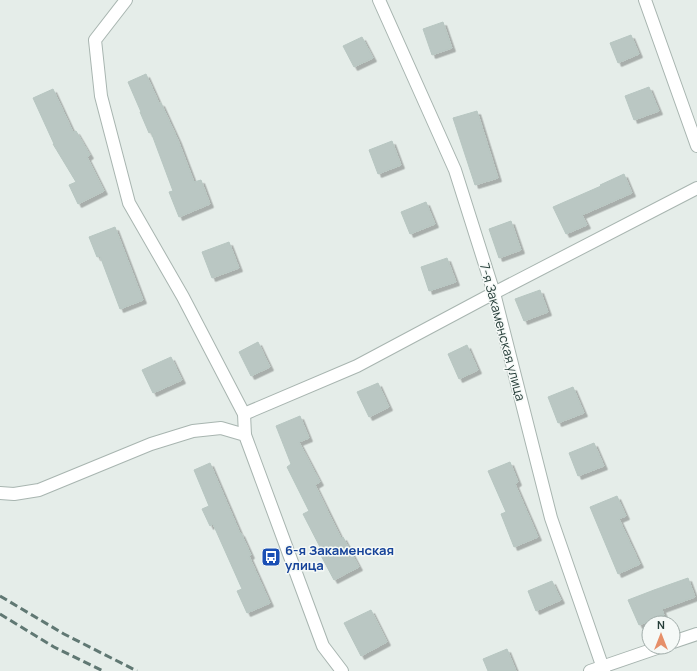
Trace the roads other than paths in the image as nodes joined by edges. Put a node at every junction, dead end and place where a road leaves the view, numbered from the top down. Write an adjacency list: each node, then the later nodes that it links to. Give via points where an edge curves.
1 (126, 0): 7 (street, via 95,40 101,96 129,203 183,297)
2 (379, 0): 6 (street, 7-я Закаменская улица, via 455,170)
3 (645, 0): 4 (street)
4 (697, 146)
5 (697, 188): 6 (street)
6 (494, 293): 7 (street, via 357,366); 13 (street, 7-я Закаменская улица, via 551,518)
7 (244, 414): 8 (street)
8 (246, 435): 9 (street, via 221,428 193,431 151,444 39,490 14,494); 14 (street, via 323,646)
9 (0, 493)
10 (697, 634): 11 (street)
11 (681, 639)
12 (641, 654): 13 (street)
13 (603, 669): 15 (street)
14 (342, 671)
15 (590, 671)

